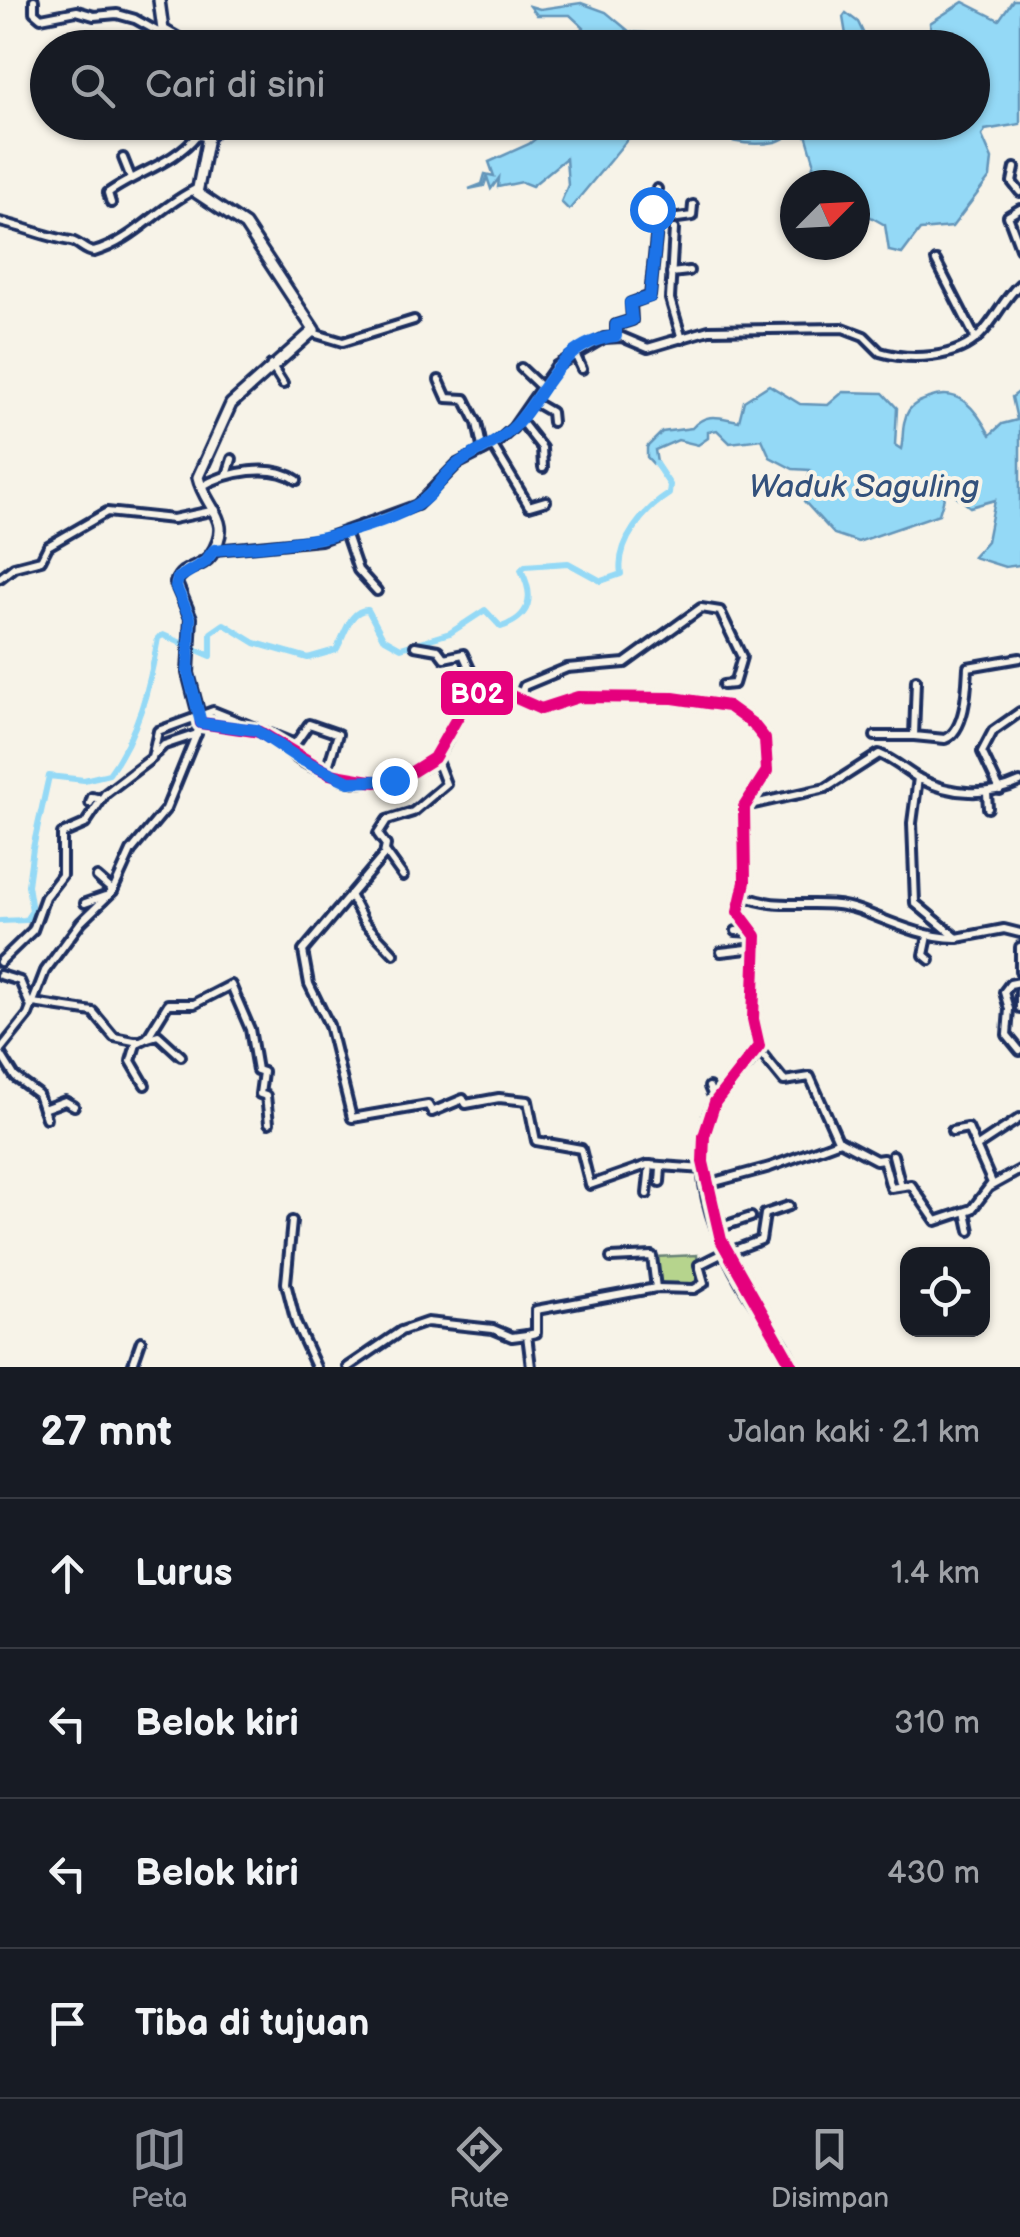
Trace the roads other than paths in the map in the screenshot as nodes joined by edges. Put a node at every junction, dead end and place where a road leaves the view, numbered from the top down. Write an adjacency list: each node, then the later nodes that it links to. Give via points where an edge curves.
1 (34, 0): 3 (street, via 41,18 77,10 116,14)
2 (159, 0): 4 (main road)
3 (150, 30)
4 (164, 30)
5 (192, 140): 9 (street, via 186,150)
6 (207, 140): 10 (main road)
7 (122, 158): 9 (street)
8 (1015, 168): 12 (street, via 1012,182)
9 (131, 178): 13 (street, via 109,192)
10 (196, 189): 17 (street, via 170,201 120,244 94,252); 25 (main road, via 204,202 245,225 302,306)
11 (657, 189): 16 (street, via 651,201)
12 (1020, 192)
13 (111, 202)
14 (693, 205): 16 (street, via 692,216)
15 (1020, 209): 19 (street, via 1008,216)
16 (656, 221): 26 (street, via 650,297 630,303 632,320 616,325)
17 (0, 222)
18 (674, 229): 22 (street)
19 (1020, 248)
20 (936, 261): 28 (street)
21 (690, 272): 22 (street)
22 (671, 273): 27 (street, via 671,307)
23 (1020, 284): 28 (street)
24 (414, 320): 25 (street, via 343,342)
25 (313, 333): 30 (main road)
26 (616, 336): 27 (street, via 646,348); 29 (street)
27 (682, 339): 28 (street, via 708,330 843,328 864,336 877,351 901,356 948,352)
28 (976, 340)
29 (575, 354): 32 (street); 35 (street)
30 (270, 364): 34 (street); 45 (main road, via 224,414 199,473)
31 (521, 368): 35 (street)
32 (582, 369)
33 (439, 380): 40 (street, via 447,398 465,399)
34 (283, 384)
35 (541, 387): 36 (street)
36 (532, 401): 37 (street); 38 (street, via 551,412)
37 (520, 420): 39 (street); 42 (street, via 542,449)
38 (552, 422)
39 (492, 446): 40 (street); 46 (street, via 529,506)
40 (482, 451): 48 (street, via 456,464 417,505)
41 (232, 459): 43 (street)
42 (542, 468)
43 (226, 476): 44 (street, via 274,468); 45 (street)
44 (298, 480)
45 (201, 487): 47 (main road)
46 (546, 501)
47 (217, 510): 49 (main road, via 222,526); 50 (street, via 174,519 107,512 50,544 40,560)
48 (344, 532): 49 (street); 51 (street, via 358,570)
49 (214, 550): 59 (main road, via 176,580 190,618 190,680)
50 (0, 578)
51 (377, 591)
52 (415, 646): 56 (street, via 438,650 444,658 464,654)
53 (1020, 658): 62 (street, via 969,666 954,735)
54 (916, 680): 62 (street)
55 (724, 685): 57 (street, via 734,684 742,656 720,611 708,608 694,611 625,663 556,670 524,686)
56 (479, 689): 57 (main road, via 500,688); 64 (main road, via 468,697)
57 (519, 700): 70 (main road, via 547,710 588,696 730,706 766,740 766,774)
58 (1020, 712): 68 (street, via 993,731 982,752)
59 (201, 718): 60 (street); 63 (street, via 155,733); 65 (main road, via 256,730 298,758); 65 (street, via 229,714 296,744 307,724 329,729 338,735)
60 (198, 734): 63 (street); 75 (street, via 166,808 131,851)
61 (875, 736): 62 (street)
62 (914, 736)
63 (154, 754): 89 (street, via 101,799 84,825 62,834 62,876 33,930)
64 (436, 758): 65 (main road, via 378,784 349,782); 72 (street, via 448,783 414,812 387,820 378,834)
65 (328, 766)
66 (918, 778): 69 (street); 70 (street, via 878,754 826,788); 83 (street, via 912,896)
67 (1020, 782): 68 (street)
68 (1000, 790): 69 (street)
69 (987, 793): 71 (street)
70 (744, 807): 76 (main road)
71 (988, 808)
72 (386, 852): 74 (street); 77 (street)
73 (97, 876): 75 (street)
74 (403, 876)
75 (111, 893): 78 (street); 95 (street, via 44,971)
76 (741, 894): 80 (main road, via 738,915); 82 (street, via 767,905 862,911)
77 (351, 896): 87 (street, via 364,922); 114 (street, via 309,940 303,960 329,1025 353,1119 428,1105 432,1112 463,1099 528,1101 536,1141 581,1150 589,1185)
78 (84, 903)
79 (736, 932): 80 (street)
80 (754, 932): 85 (main road)
81 (1020, 932): 83 (street)
82 (928, 936): 83 (street); 88 (street, via 924,956)
83 (957, 938)
84 (1020, 947): 90 (street)
85 (756, 948): 86 (street); 99 (main road)
86 (721, 952)
87 (394, 954)
88 (930, 960)
89 (0, 962)
90 (1020, 971)
91 (0, 975): 95 (street, via 20,981)
92 (1020, 982): 94 (street, via 1005,988)
93 (1019, 994): 94 (street); 96 (street)
94 (1006, 1001): 101 (street, via 1007,1034)
95 (32, 1005): 98 (street, via 92,1012 114,1037); 100 (street)
96 (1020, 1008)
97 (146, 1038): 98 (street); 102 (street, via 158,1035); 109 (street, via 168,1004 194,1004 231,985 263,1072 260,1094 266,1096)
98 (137, 1039): 103 (street, via 132,1061)
99 (758, 1049): 105 (main road); 111 (street, via 784,1080 810,1077)
100 (0, 1051): 107 (street, via 14,1075 38,1094 44,1114 65,1101)
101 (1020, 1052)
102 (181, 1056)
103 (145, 1085)
104 (709, 1088): 105 (street)
105 (718, 1096): 106 (street); 116 (main road, via 703,1140)
106 (728, 1105)
107 (74, 1106)
108 (1020, 1118): 112 (street)
109 (270, 1124)
110 (952, 1131): 112 (street, via 967,1127)
111 (840, 1141): 119 (street); 120 (street, via 883,1159 889,1186)
112 (976, 1148): 121 (street)
113 (893, 1155): 120 (street)
114 (650, 1165): 115 (street); 122 (street)
115 (662, 1168): 116 (street); 118 (street)
116 (704, 1169): 119 (main road)
117 (1020, 1170): 121 (street)
118 (660, 1182)
119 (707, 1184): 127 (main road)
120 (901, 1186): 124 (street, via 911,1185 936,1221)
121 (992, 1186): 124 (street)
122 (648, 1194)
123 (790, 1206): 129 (street, via 765,1214 761,1240)
124 (966, 1212): 128 (street)
125 (751, 1218): 127 (street)
126 (292, 1221): 135 (street, via 286,1283)
127 (718, 1228): 129 (main road)
128 (970, 1231)
129 (729, 1251): 131 (street, via 699,1265 702,1286); 138 (main road)
130 (611, 1258): 131 (street, via 652,1256)
131 (656, 1288): 132 (street, via 544,1307 534,1314 536,1333)
132 (526, 1335): 136 (street, via 426,1322); 137 (street)
133 (140, 1341): 134 (street)
134 (132, 1367)
135 (316, 1367)
136 (348, 1367)
137 (531, 1367)
138 (793, 1367)

